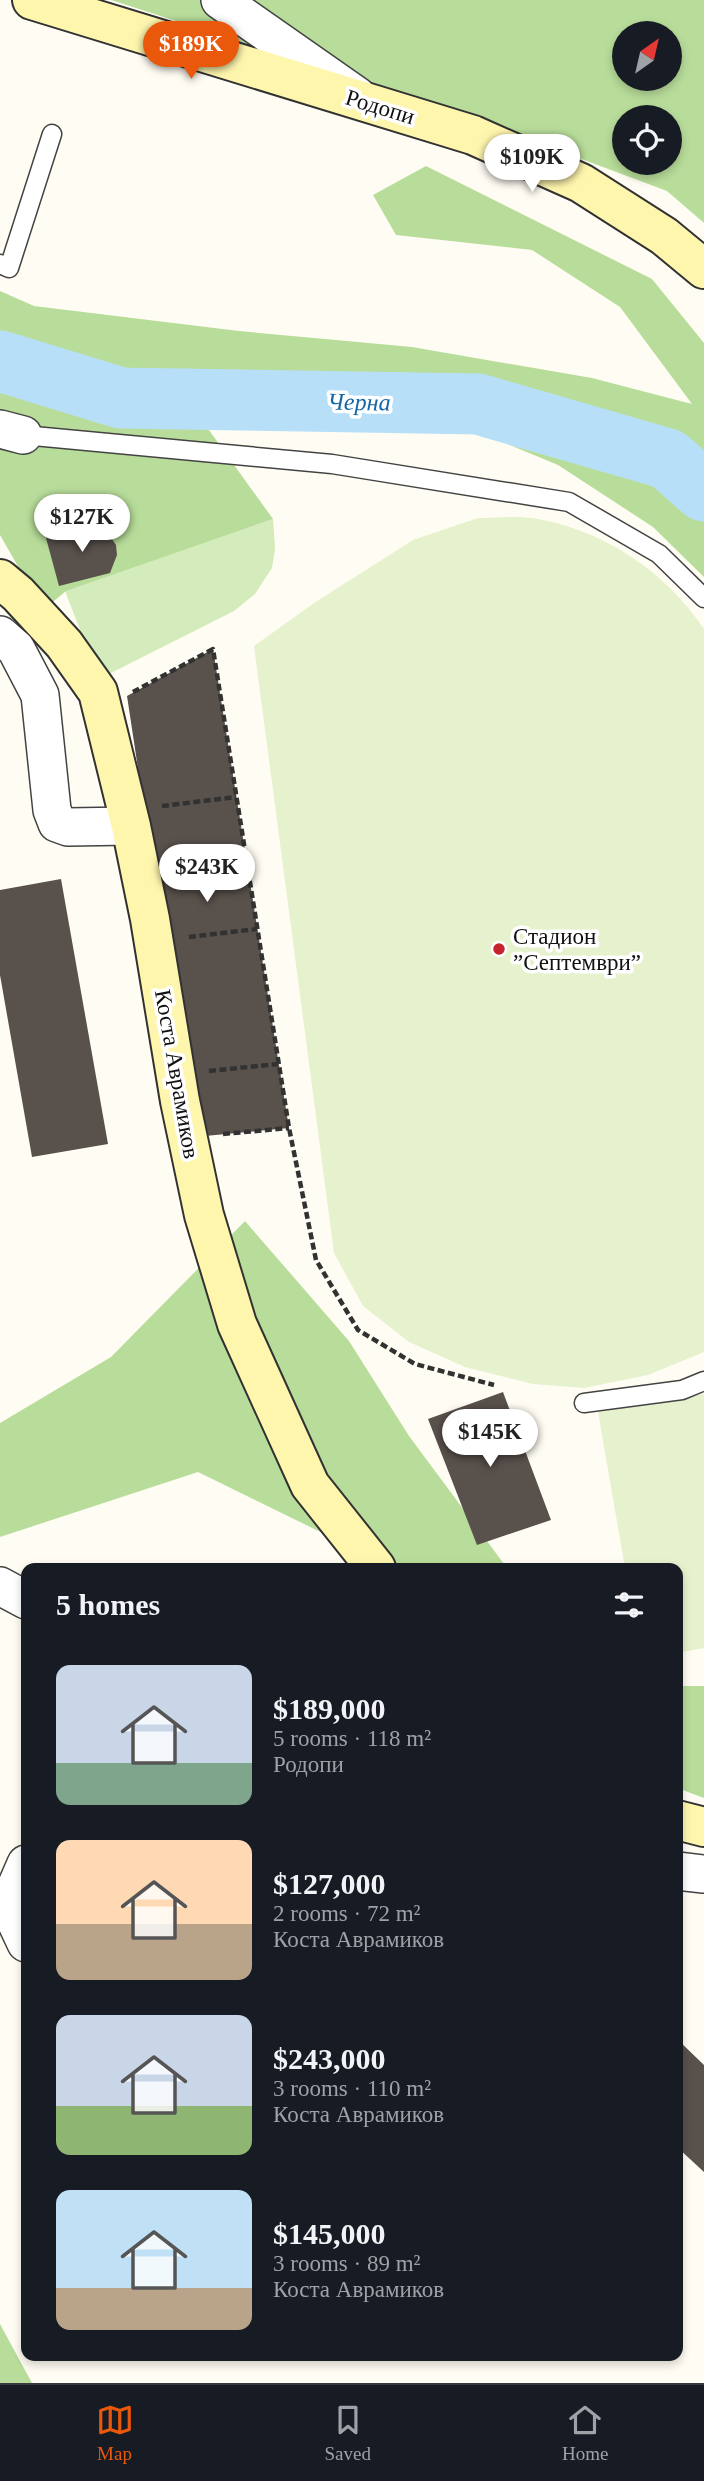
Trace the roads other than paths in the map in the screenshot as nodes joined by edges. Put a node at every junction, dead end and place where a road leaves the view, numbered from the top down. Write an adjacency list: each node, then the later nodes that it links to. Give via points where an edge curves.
1 (32, 0): 3 (street, Родопи)
2 (220, 0): 3 (street)
3 (369, 104): 6 (street, Родопи, via 473,135 582,183 664,236)
4 (52, 134): 5 (lane, via 9,268)
5 (0, 264)
6 (704, 269)
7 (12, 432): 9 (lane, via 332,464 569,502 659,554)
8 (0, 579): 11 (street, Коста Аврамиков, via 64,644 98,692)
9 (704, 598)
10 (0, 635): 11 (street, via 16,649 40,695 57,823 68,827)
11 (144, 816): 14 (street, Коста Аврамиков, via 193,1162 237,1324 310,1485)
12 (704, 1381): 13 (lane, via 682,1390)
13 (584, 1403)
14 (372, 1563)
15 (0, 1586): 16 (street)
16 (21, 1597)
17 (683, 1822): 18 (street)
18 (704, 1827)
19 (21, 1850): 20 (street)
20 (0, 1858)
21 (683, 1872): 22 (street)
22 (704, 1874)
23 (21, 1875): 24 (street, via 8,1905)
24 (21, 1932)

